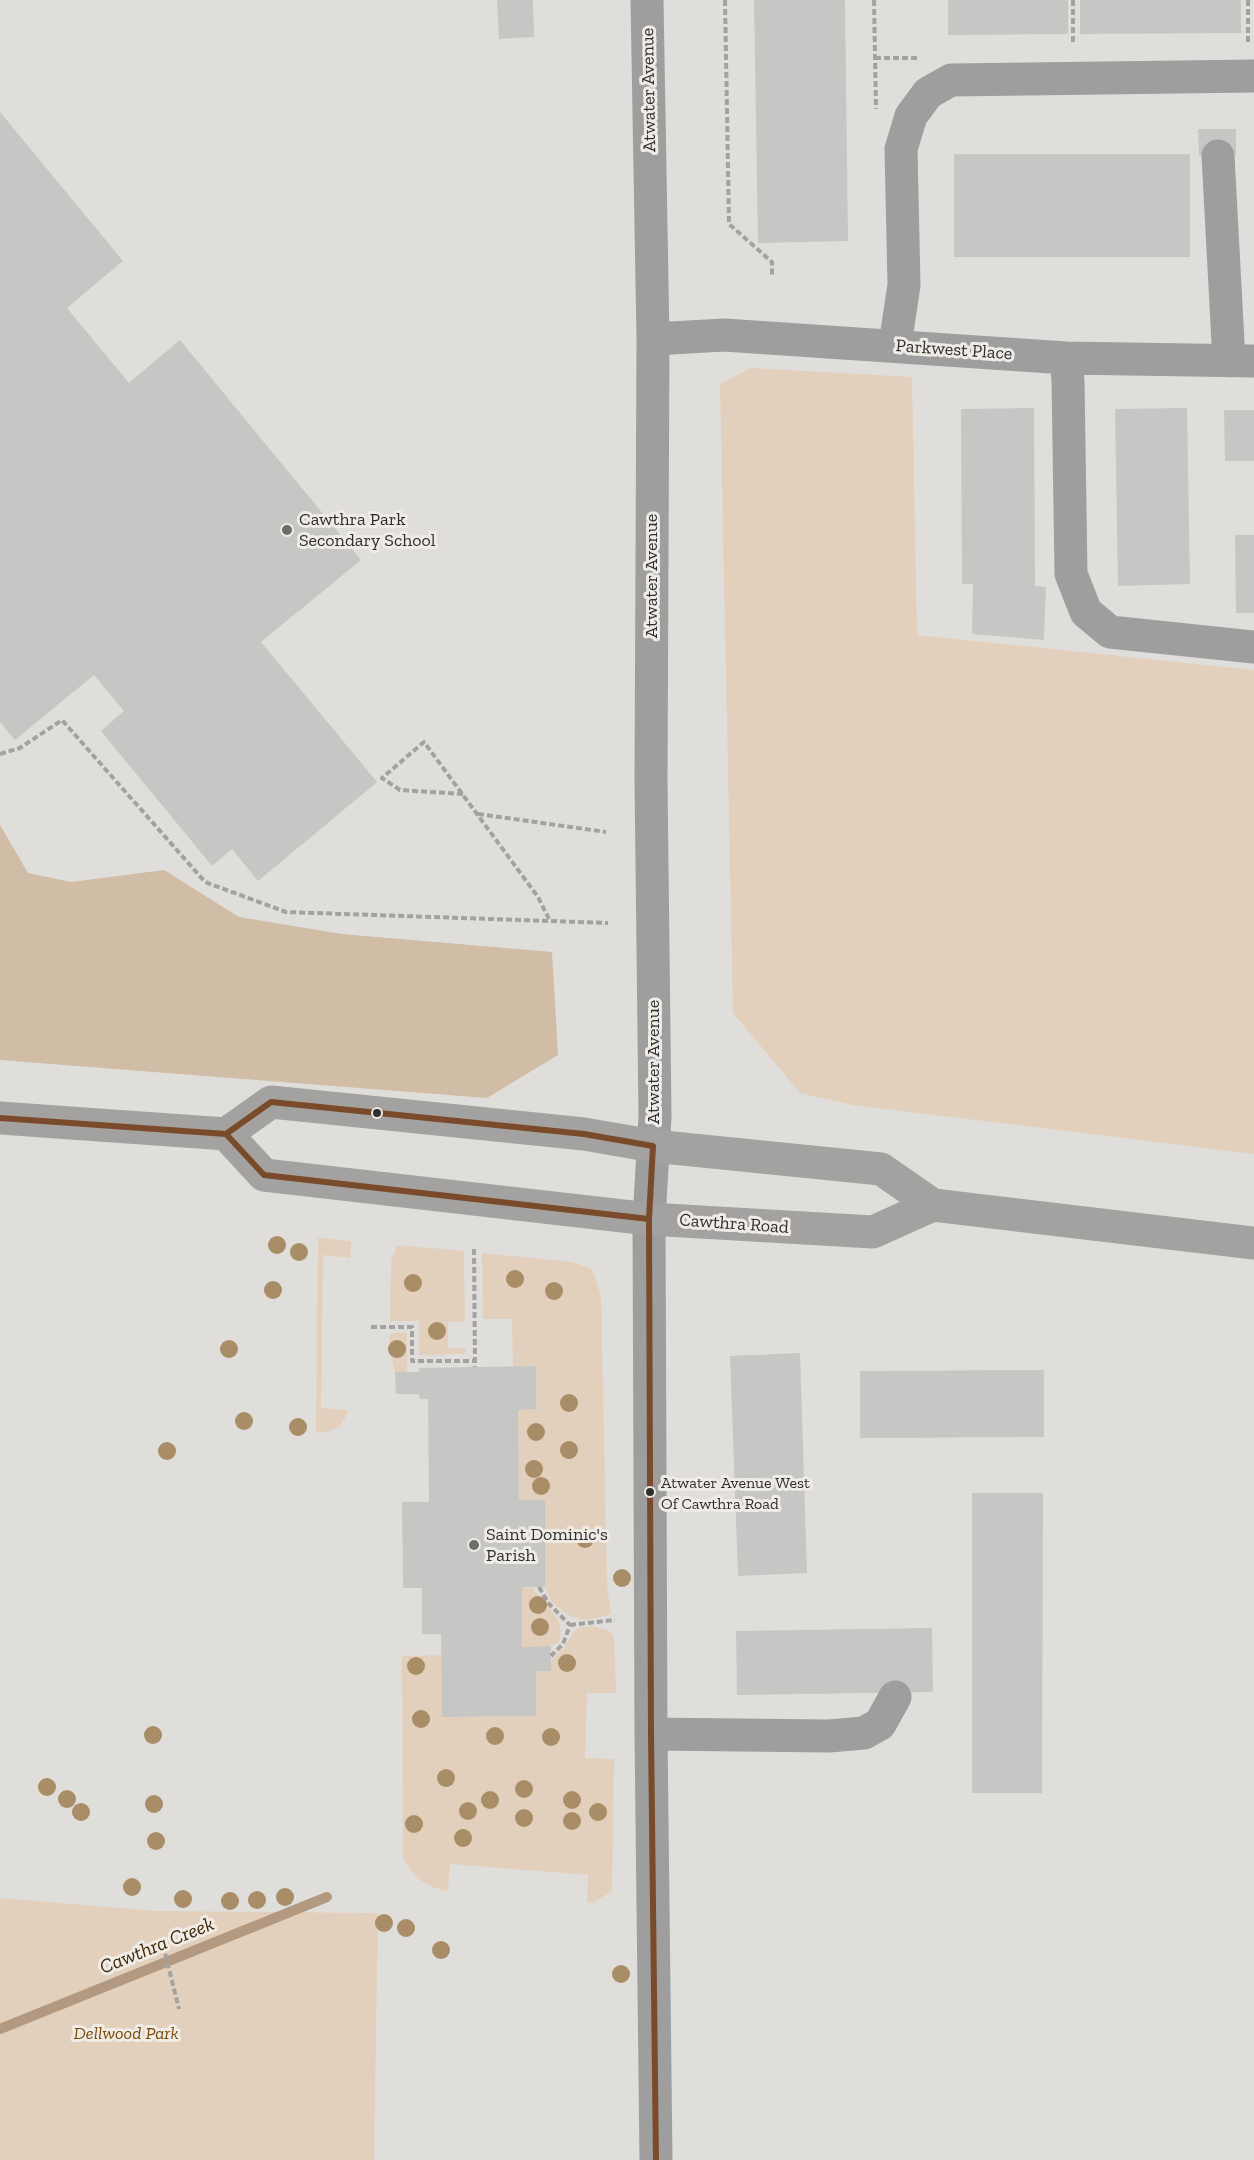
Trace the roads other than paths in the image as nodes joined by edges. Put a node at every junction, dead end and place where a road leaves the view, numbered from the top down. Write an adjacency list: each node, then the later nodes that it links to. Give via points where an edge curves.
1 (647, 0): 4 (street, Atwater Avenue)
2 (1254, 76): 5 (street, via 951,80 928,93 911,116 901,149 904,285)
3 (1218, 156): 7 (street)
4 (653, 339): 5 (street, Parkwest Place, via 724,335); 11 (street, Atwater Avenue)
5 (895, 345): 6 (street, Parkwest Place)
6 (1066, 358): 7 (street, Parkwest Place); 8 (street, via 1071,574 1086,612 1110,632)
7 (1241, 361)
8 (1254, 647)
9 (0, 1118): 10 (main road)
10 (226, 1134): 11 (main road, via 271,1102 584,1134); 13 (main road, Cawthra Road, via 264,1175)
11 (653, 1146): 12 (main road, via 881,1169); 13 (street, Atwater Avenue)
12 (933, 1205): 13 (main road, Cawthra Road, via 873,1232); 14 (main road)
13 (649, 1219): 16 (street, Atwater Avenue)
14 (1254, 1243)
15 (895, 1697): 16 (street, via 880,1724 864,1733 829,1737)
16 (651, 1734): 17 (street, Atwater Avenue)
17 (656, 2160)

